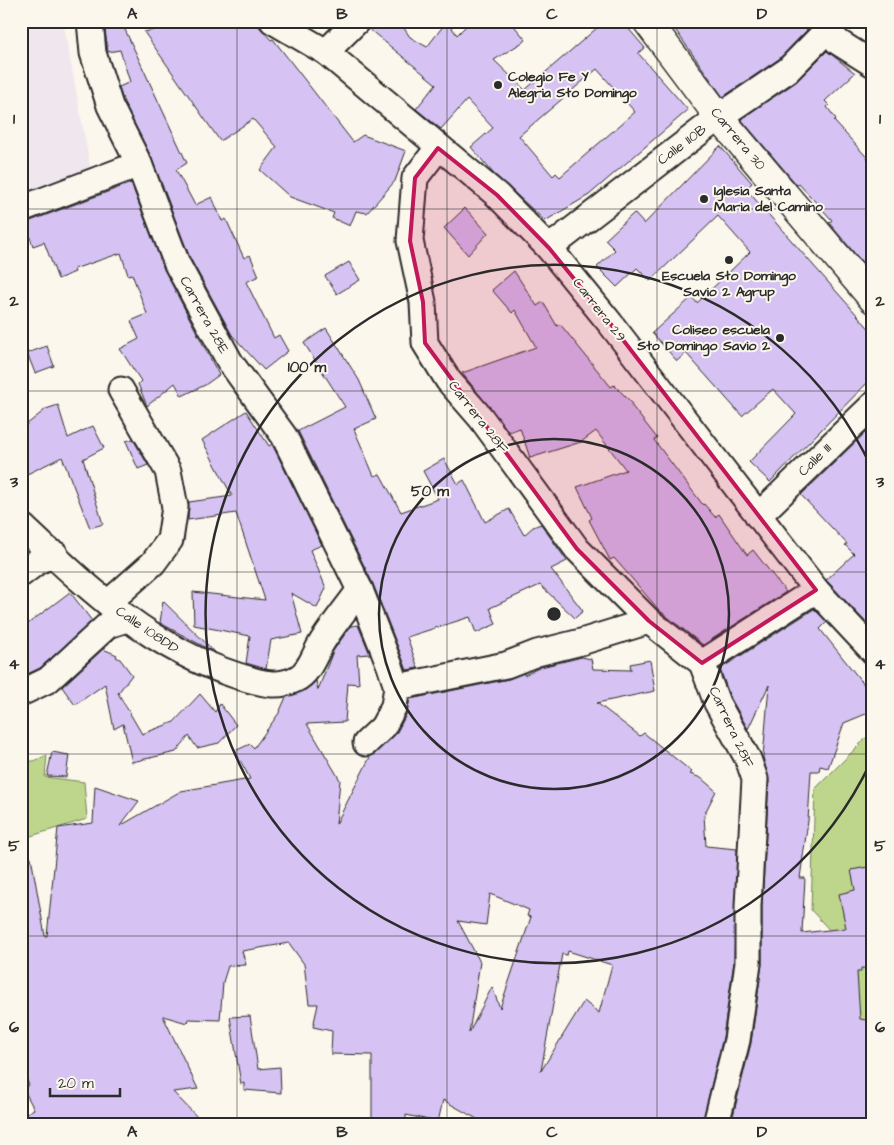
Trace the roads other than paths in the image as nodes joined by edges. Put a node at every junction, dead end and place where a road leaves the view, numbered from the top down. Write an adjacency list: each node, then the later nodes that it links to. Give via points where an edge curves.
1 (90, 21): 10 (street, Carrera 28E, via 93,53 110,106)
2 (273, 21): 6 (street, Carrera 29)
3 (357, 21): 6 (street)
4 (647, 21): 8 (street, Carrera 30)
5 (829, 23): 7 (street, via 838,42); 8 (street, Calle 110B, via 788,70)
6 (326, 52): 9 (street, Carrera 29)
7 (873, 64)
8 (719, 117): 12 (street, Calle 110B); 13 (street, Carrera 30)
9 (438, 148): 12 (street, Carrera 29, via 497,196); 24 (street, Carrera 28F, via 415,178 413,196 410,241 423,302 425,343 448,380 481,418 577,549)
10 (139, 164): 11 (street); 20 (street, Carrera 28E, via 188,287 230,362 284,436)
11 (21, 208)
12 (549, 248): 16 (street, Carrera 29)
13 (873, 299)
14 (120, 390): 22 (street, via 168,471 174,507 170,540 153,563)
15 (873, 405): 16 (street, Calle 111)
16 (758, 516): 21 (street, Carrera 29)
17 (21, 524): 18 (street, Calle 108DD)
18 (55, 554): 19 (street, via 38,561); 22 (street, Calle 108DD)
19 (21, 574)
20 (360, 590): 23 (street, Calle 108DD, via 322,641 309,667 298,678 279,685 259,683 216,669 171,649); 27 (street, Carrera 28E)
21 (816, 590): 25 (street, Carrera 29); 26 (street)
22 (108, 603): 23 (street, Calle 108DD)
23 (127, 619): 28 (street, via 108,625 48,680)
24 (649, 620): 26 (street, Carrera 28F); 27 (street, via 506,665)
25 (873, 652)
26 (702, 663): 30 (street, Carrera 28F, via 717,703 748,759 755,779 748,963 737,1040)
27 (397, 687): 29 (street, via 394,706 384,727)
28 (21, 694)
29 (366, 743)
30 (716, 1124)

